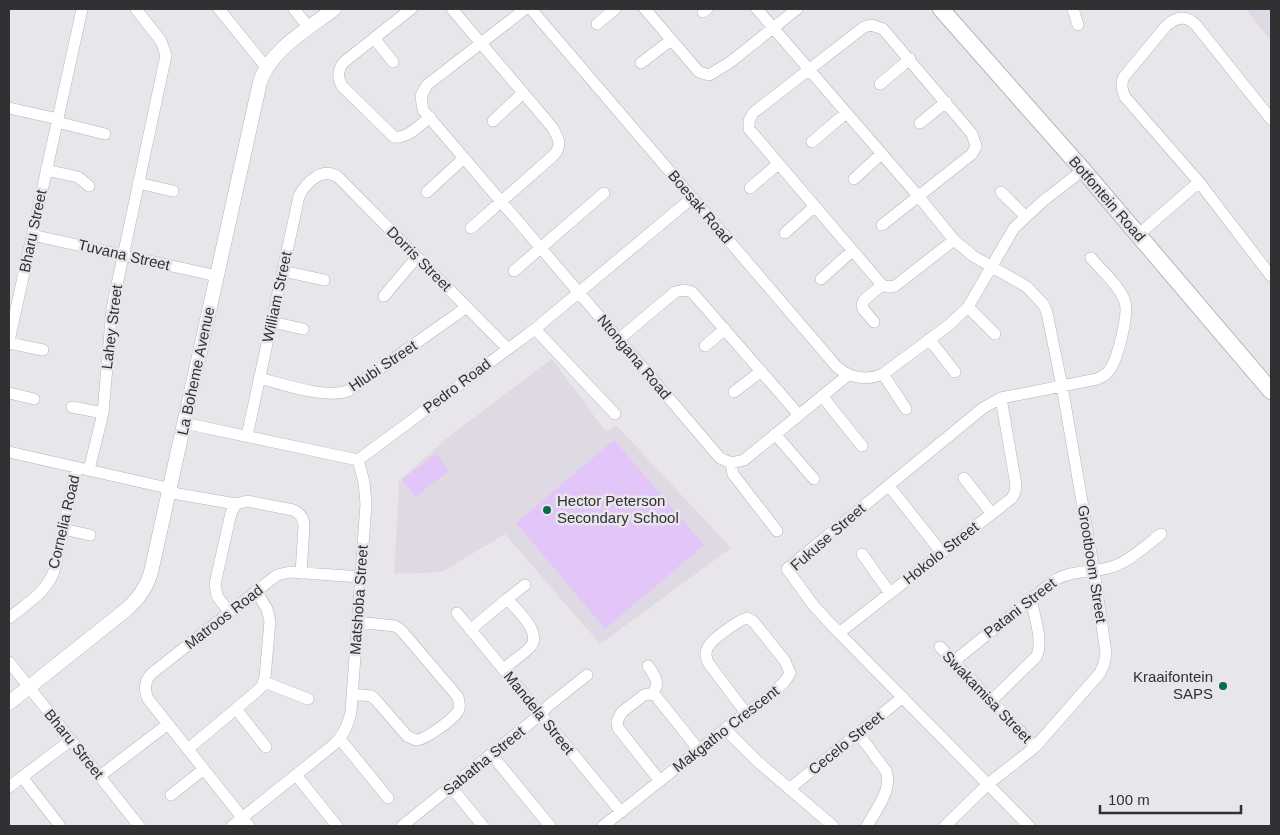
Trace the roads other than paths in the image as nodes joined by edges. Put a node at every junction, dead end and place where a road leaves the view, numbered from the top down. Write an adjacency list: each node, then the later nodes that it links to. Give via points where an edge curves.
1 (82, 9): 35 (street, Bharu Street)
2 (136, 9): 48 (street, Lahey Street, via 161,41 166,55)
3 (219, 9): 26 (street)
4 (294, 9): 18 (street)
5 (334, 9): 18 (street, La Boheme Avenue)
6 (411, 9): 20 (street)
7 (452, 9): 22 (street)
8 (525, 9): 22 (street, Ntongana Road)
9 (531, 9): 56 (street, Boesak Road)
10 (615, 9): 16 (street)
11 (645, 9): 21 (street)
12 (757, 9): 19 (street)
13 (797, 9): 19 (street)
14 (941, 9): 44 (main road, Botfontein Road)
15 (1073, 9): 17 (street)
16 (598, 24)
17 (1078, 25)
18 (309, 28): 26 (street, La Boheme Avenue)
19 (774, 28): 21 (street, via 709,75 699,72); 27 (street)
20 (374, 38): 24 (street); 33 (street, via 341,65 338,76 342,86 394,137 406,135)
21 (671, 40): 25 (street)
22 (481, 42): 29 (street); 33 (street, Ntongana Road, via 424,88 421,105)
23 (910, 59): 27 (street, via 884,29 871,25); 28 (street); 30 (street)
24 (393, 62)
25 (641, 63)
26 (266, 66): 74 (street, La Boheme Avenue)
27 (808, 69): 32 (street); 42 (street, via 753,113 749,122 750,132)
28 (880, 84)
29 (523, 93): 36 (street); 57 (street, via 552,127 558,137 559,150)
30 (946, 102): 37 (street); 55 (street, via 972,134 976,146 972,154)
31 (9, 108): 35 (street)
32 (846, 113): 39 (street); 40 (street)
33 (430, 117): 41 (street, Ntongana Road)
34 (1271, 119): 47 (street, via 1196,25 1185,18 1173,20 1123,78 1122,90)
35 (57, 120): 38 (street); 43 (street, Bharu Street)
36 (493, 121)
37 (920, 124)
38 (105, 134)
39 (812, 142)
40 (881, 154): 46 (street); 55 (street)
41 (464, 158): 52 (street); 57 (street, Ntongana Road)
42 (778, 164): 50 (street); 58 (street)
43 (46, 170): 49 (street, via 78,177); 63 (street, Bharu Street)
44 (1083, 170): 59 (street); 64 (main road, Botfontein Road)
45 (328, 173): 69 (street, Dorris Street, via 338,177); 72 (street, William Street, via 314,178 299,196)
46 (854, 179)
47 (1199, 182): 64 (street); 75 (street)
48 (138, 183): 51 (street); 68 (street, Lahey Street)
49 (88, 186)
50 (750, 188)
51 (173, 191)
52 (427, 192)
53 (1001, 192): 59 (street)
54 (604, 193): 66 (street)
55 (919, 197): 60 (street); 65 (street)
56 (692, 198): 79 (street, Pedro Road); 98 (street, Boesak Road, via 836,366)
57 (502, 202): 61 (street); 66 (street, Ntongana Road)
58 (814, 207): 62 (street); 67 (street)
59 (1026, 216): 71 (street, via 1014,228)
60 (882, 225)
61 (471, 228)
62 (785, 233)
63 (32, 235): 68 (street, Tuvana Street); 91 (street, Bharu Street)
64 (1138, 235): 101 (main road, Botfontein Road)
65 (954, 240): 71 (street); 78 (street, via 896,286)
66 (541, 247): 73 (street); 79 (street, Ntongana Road)
67 (852, 251): 76 (street); 78 (street)
68 (123, 255): 74 (street, Tuvana Street); 109 (street, Lahey Street, via 112,308)
69 (417, 257): 80 (street); 81 (street, Dorris Street)
70 (1091, 258): 100 (street, Fukuse Street, via 1122,298 1126,311 1124,325 1107,373 1097,379)
71 (991, 266): 82 (street); 100 (street, Grootboom Street, via 1028,287 1044,305)
72 (283, 271): 77 (street); 83 (street, William Street)
73 (514, 271)
74 (216, 276): 112 (street, La Boheme Avenue)
75 (1271, 276)
76 (821, 279)
77 (324, 280)
78 (882, 285): 84 (street, via 862,305)
79 (580, 293): 86 (street, Pedro Road); 89 (street, Ntongana Road)
80 (384, 296)
81 (467, 307): 93 (street, Dorris Street); 99 (street, Hlubi Street, via 348,391 317,392)
82 (968, 307): 88 (street); 90 (street)
83 (272, 322): 85 (street); 99 (street, William Street)
84 (874, 322)
85 (303, 329)
86 (535, 329): 93 (street, Pedro Road); 110 (street)
87 (725, 329): 89 (street, via 696,294 684,290 675,292); 92 (street); 95 (street)
88 (995, 334)
89 (619, 339): 118 (street, Ntongana Road, via 720,458)
90 (929, 339): 96 (street); 97 (street)
91 (9, 342): 94 (street)
92 (705, 346)
93 (508, 349): 117 (street, Pedro Road)
94 (43, 350)
95 (761, 371): 102 (street); 111 (street)
96 (955, 372)
97 (883, 374): 98 (street, via 864,378); 108 (street)
98 (848, 375): 104 (street)
99 (259, 378): 114 (street, William Street)
100 (1062, 386): 106 (street, Fukuse Street); 133 (street, Grootboom Street)
101 (1271, 391)
102 (734, 392)
103 (9, 393): 105 (street)
104 (822, 396): 111 (street); 115 (street)
105 (34, 398)
106 (1001, 398): 123 (street, Fukuse Street, via 983,408); 126 (street, Hokolo Street, via 1016,488 1012,498)
107 (72, 406): 109 (street)
108 (906, 409)
109 (103, 413): 120 (street, Lahey Street)
110 (615, 414)
111 (799, 415): 113 (street)
112 (184, 423): 114 (street); 124 (street, La Boheme Avenue)
113 (776, 434): 118 (street, via 744,460); 122 (street)
114 (247, 436): 117 (street)
115 (862, 446)
116 (9, 452): 119 (street)
117 (358, 460): 135 (street, Matshoba Street, via 366,504)
118 (731, 463): 128 (street, Ntongana Road, via 733,474)
119 (77, 468): 120 (street); 127 (street, Cornelia Road)
120 (89, 470): 124 (street)
121 (964, 478): 126 (street, Hokolo Street)
122 (814, 479)
123 (889, 486): 131 (street); 146 (street, Fukuse Street, via 787,569)
124 (169, 491): 125 (street); 154 (street, La Boheme Avenue, via 151,572 138,597)
125 (236, 504): 134 (street, via 247,501 299,514 304,526); 141 (street, via 230,513 215,584 217,596)
126 (992, 514): 131 (street, Hokolo Street)
127 (63, 529): 130 (street); 143 (street, Cornelia Road, via 50,582)
128 (777, 531)
129 (1161, 534): 133 (street, Patani Street, via 1119,564)
130 (90, 535)
131 (942, 553): 138 (street, Hokolo Street)
132 (862, 554): 138 (street, Hokolo Street)
133 (1094, 571): 140 (street, Patani Street, via 1061,576); 170 (street, Grootboom Street, via 1106,653 1104,664 1100,673)
134 (301, 573): 135 (street, Matroos Road); 137 (street, Matroos Road, via 277,574)
135 (361, 577): 144 (street, Matshoba Street)
136 (525, 585): 139 (street)
137 (256, 591): 141 (street, Matroos Road); 153 (street, via 270,620)
138 (890, 593): 146 (street, Hokolo Street)
139 (507, 599): 145 (street); 151 (street, via 532,628 534,637 530,647)
140 (1031, 599): 149 (street, Patani Street); 159 (street, via 1040,644 1038,652)
141 (229, 612): 164 (street, Matroos Road, via 148,677 146,695)
142 (457, 614): 145 (street, Mandela Street)
143 (9, 618)
144 (357, 622): 155 (street, Matshoba Street); 155 (street, via 395,626 401,630 458,697 459,707 455,715 426,737 416,740 407,736 373,697)
145 (470, 630): 151 (street, Mandela Street)
146 (839, 633): 157 (street, Fukuse Street)
147 (940, 647): 149 (street, Swakamisa Street)
148 (9, 662): 154 (street, Bharu Street)
149 (953, 662): 159 (street, Swakamisa Street)
150 (648, 666): 156 (street, via 658,682)
151 (503, 669): 163 (street, Mandela Street)
152 (587, 675): 163 (street, Sabatha Street)
153 (264, 682): 158 (street); 161 (street)
154 (29, 687): 160 (street, La Boheme Avenue); 168 (street, Bharu Street)
155 (352, 694): 167 (street, Matshoba Street, via 350,719)
156 (652, 694): 172 (street); 178 (street, via 644,695 622,712 617,725)
157 (903, 697): 166 (street, Cecelo Street); 179 (street, Fukuse Street)
158 (308, 699)
159 (991, 701): 170 (street, Swakamisa Street)
160 (9, 703)
161 (236, 710): 169 (street); 171 (street)
162 (746, 712): 162 (street, Makgatho Crescent, via 705,655 708,645 747,618 753,621 785,661 790,673 786,681); 165 (street, Makgatho Crescent)
163 (541, 714): 173 (street, Sabatha Street); 185 (street, Mandela Street)
164 (168, 724): 171 (street, Matroos Road); 176 (street)
165 (725, 729): 172 (street, Makgatho Crescent); 182 (street)
166 (858, 733): 182 (street, Cecelo Street); 196 (street, via 886,771 889,781)
167 (340, 739): 175 (street, Matshoba Street); 184 (street)
168 (71, 740): 176 (street, Bharu Street); 177 (street)
169 (266, 747)
170 (1036, 747): 179 (street, Grootboom Street)
171 (188, 749): 174 (street, Matroos Road)
172 (699, 750): 178 (street, Makgatho Crescent)
173 (491, 754): 181 (street, Sabatha Street); 193 (street)
174 (204, 769): 183 (street); 186 (street, Matroos Road)
175 (296, 775): 186 (street, Matshoba Street); 190 (street)
176 (100, 776): 188 (street, Bharu Street)
177 (22, 777): 180 (street); 187 (street)
178 (660, 781): 185 (street, Makgatho Crescent)
179 (988, 784): 197 (street, Grootboom Street); 198 (street, Fukuse Street)
180 (9, 787)
181 (451, 787): 191 (street, Sabatha Street); 192 (street)
182 (789, 789): 195 (street)
183 (171, 795)
184 (388, 798)
185 (621, 812): 194 (street, Makgatho Crescent)
186 (246, 822): 189 (street, Matshoba Street)
187 (60, 825)
188 (139, 826)
189 (232, 826)
190 (337, 826)
191 (404, 826)
192 (483, 826)
193 (550, 826)
194 (604, 826)
195 (833, 826)
196 (867, 826)
197 (945, 826)
198 (1029, 826)

